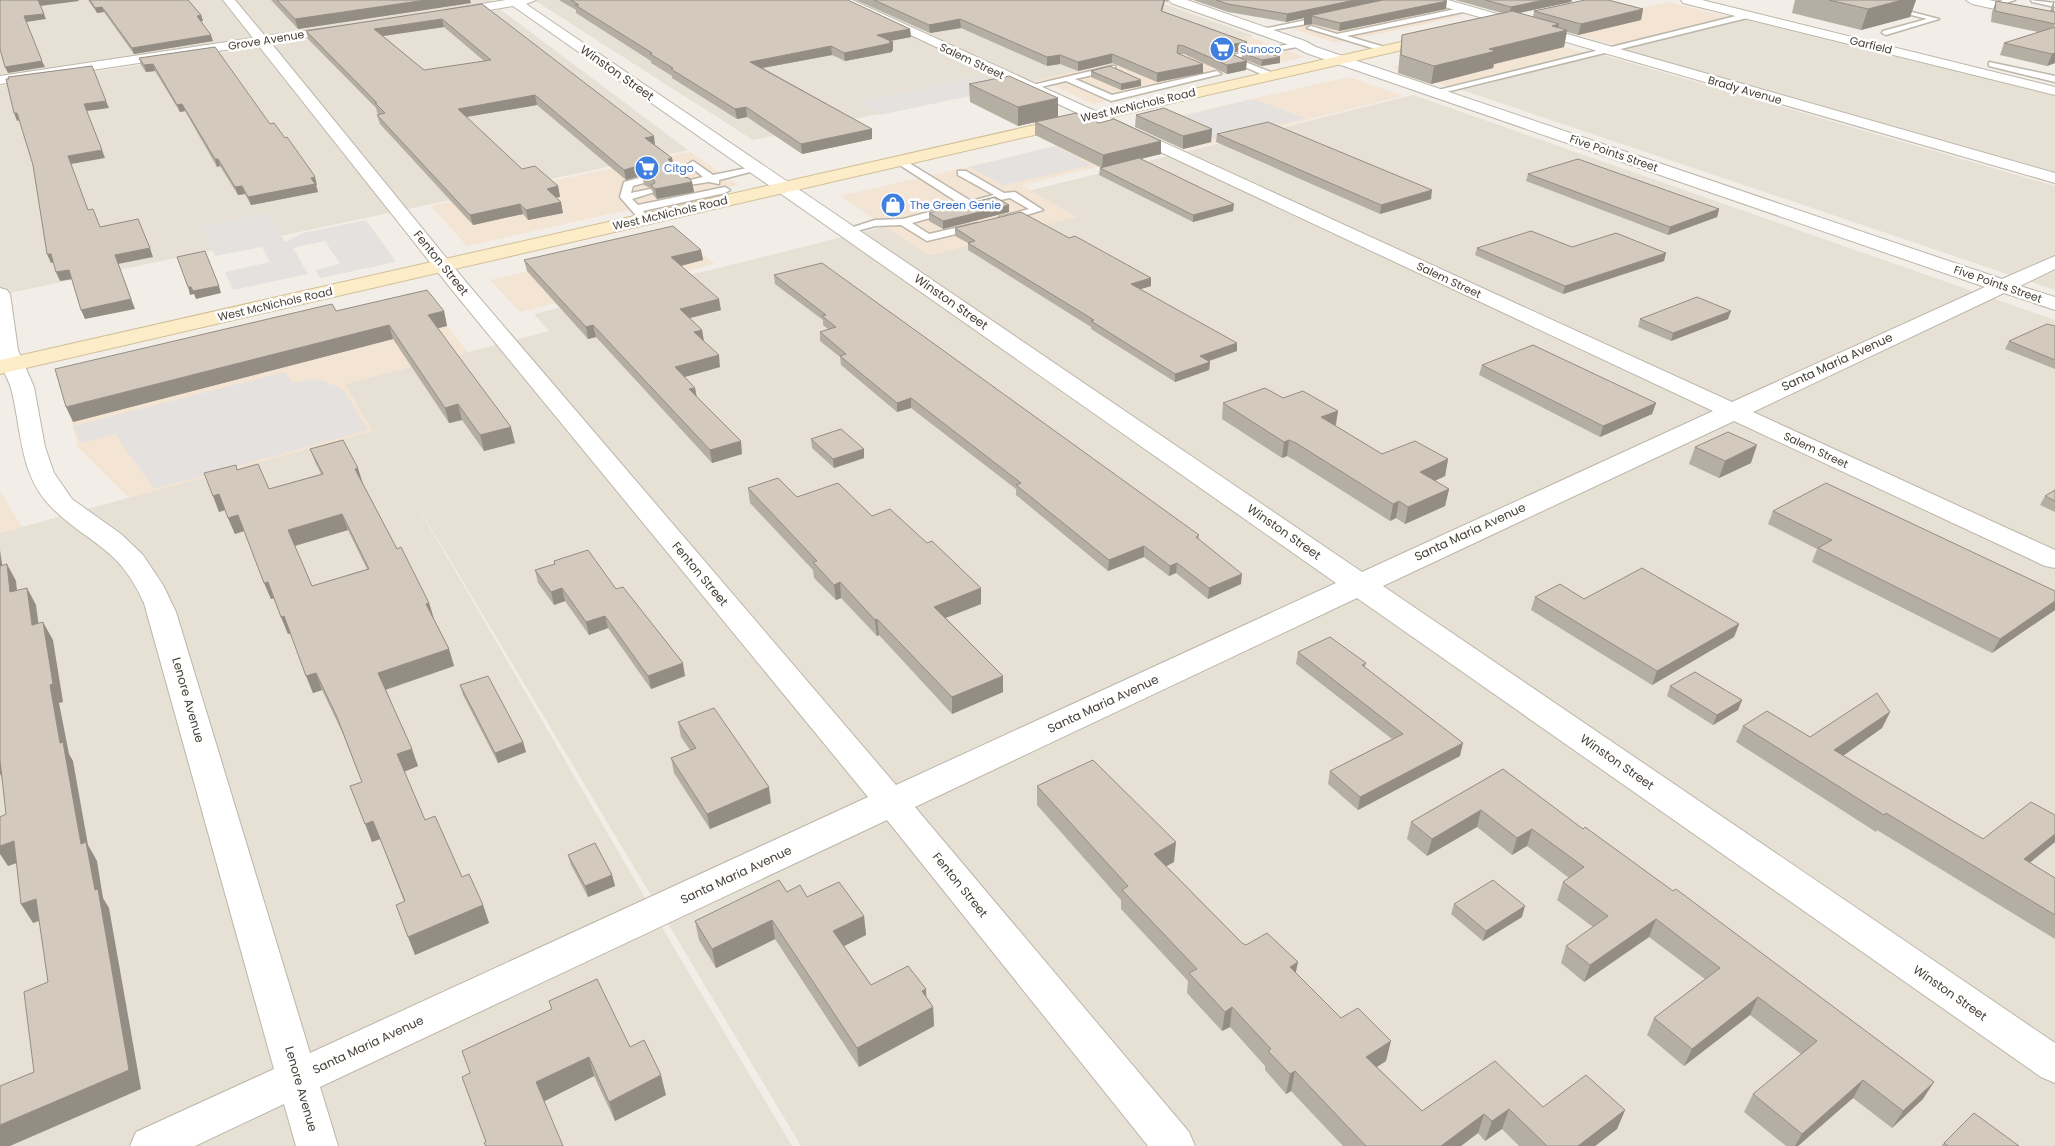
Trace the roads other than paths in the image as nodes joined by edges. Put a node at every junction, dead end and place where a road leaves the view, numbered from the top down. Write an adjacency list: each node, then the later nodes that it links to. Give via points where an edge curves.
1 (229, 0): 32 (street, Fenton Street)
2 (842, 0): 48 (street, Salem Street)
3 (1175, 0): 26 (street, Five Points Street)
4 (1435, 0): 13 (street, Brady Avenue)
5 (1687, 0): 17 (street, Garfield)
6 (1856, 0): 28 (lane, via 1935,19)
7 (1972, 0): 12 (street)
8 (2011, 0): 12 (lane)
9 (2034, 0): 11 (lane)
10 (520, 1): 14 (street); 56 (street, Winston Street)
11 (2055, 4)
12 (1994, 5): 18 (street)
13 (1465, 9): 19 (lane); 20 (street, Brady Avenue)
14 (432, 15)
15 (1338, 15): 26 (lane)
16 (1538, 15): 20 (main road)
17 (1748, 15): 36 (lane); 50 (street, Garfield)
18 (2055, 18)
19 (1409, 20): 21 (lane); 24 (lane)
20 (1509, 22): 25 (main road); 36 (street, Brady Avenue)
21 (1425, 25)
22 (356, 27): 32 (street, Grove Avenue)
23 (1312, 28): 29 (lane)
24 (1374, 28): 27 (lane); 29 (lane)
25 (1482, 28)
26 (1262, 30): 34 (street, Five Points Street)
27 (1390, 33)
28 (1886, 33)
29 (1337, 36): 35 (lane)
30 (1446, 36): 33 (main road, West McNichols Road)
31 (1404, 37): 33 (lane)
32 (262, 41): 45 (street, Grove Avenue); 72 (street, Fenton Street)
33 (1419, 42): 35 (main road, West McNichols Road)
34 (1300, 44): 37 (street, Five Points Street); 42 (lane, via 1226,57)
35 (1385, 50): 37 (main road, West McNichols Road)
36 (1605, 50): 51 (lane); 58 (street, Brady Avenue)
37 (1340, 59): 42 (main road, West McNichols Road); 51 (street, Five Points Street)
38 (1992, 64): 44 (lane)
39 (1202, 67): 41 (lane)
40 (1119, 71): 43 (lane, via 1112,67)
41 (1217, 74): 47 (lane); 49 (lane)
42 (1270, 75): 47 (main road, West McNichols Road)
43 (1067, 78): 48 (lane); 49 (lane, via 1110,98)
44 (2055, 79)
45 (0, 80)
46 (1142, 81): 49 (lane)
47 (1236, 82): 52 (main road, West McNichols Road)
48 (1028, 87): 53 (street, Salem Street)
49 (1158, 88): 52 (lane)
50 (2055, 91)
51 (1434, 92): 73 (street, Five Points Street)
52 (1176, 96): 53 (main road, West McNichols Road)
53 (1092, 116): 54 (main road, West McNichols Road); 77 (street, Salem Street)
54 (898, 160): 62 (main road, West McNichols Road); 67 (lane)
55 (692, 164): 59 (lane)
56 (757, 169): 59 (lane); 62 (street, Winston Street)
57 (962, 173): 65 (lane)
58 (2055, 178)
59 (708, 179): 61 (lane); 64 (lane)
60 (643, 180): 66 (lane, via 628,184)
61 (684, 180)
62 (783, 187): 64 (main road, West McNichols Road); 70 (street, Winston Street)
63 (650, 192): 66 (lane)
64 (730, 194): 68 (main road, West McNichols Road)
65 (1002, 196): 67 (lane); 69 (lane, via 1011,194 1038,210 927,238)
66 (626, 197): 68 (lane)
67 (969, 205): 69 (lane)
68 (640, 214): 72 (main road, West McNichols Road)
69 (903, 222): 70 (lane, via 875,223)
70 (846, 231): 79 (street, Winston Street)
71 (2055, 262): 73 (street, Santa Maria Avenue)
72 (442, 266): 76 (main road, West McNichols Road); 80 (street, Fenton Street)
73 (2002, 286): 75 (street, Five Points Street); 77 (street, Santa Maria Avenue)
74 (0, 294): 76 (street, Lenore Avenue, via 8,351)
75 (2055, 304)
76 (6, 366): 82 (street, Lenore Avenue, via 23,389 33,450 42,476 71,510 136,563 153,590)
77 (1731, 410): 78 (street, Salem Street); 79 (street, Santa Maria Avenue)
78 (2055, 560)
79 (1359, 584): 80 (street, Santa Maria Avenue); 81 (street, Winston Street)
80 (893, 803): 82 (street, Santa Maria Avenue); 85 (street, Fenton Street)
81 (2055, 1065)
82 (298, 1078): 83 (street, Santa Maria Avenue); 84 (street, Lenore Avenue)
83 (151, 1146)
84 (317, 1146)
85 (1174, 1146)

